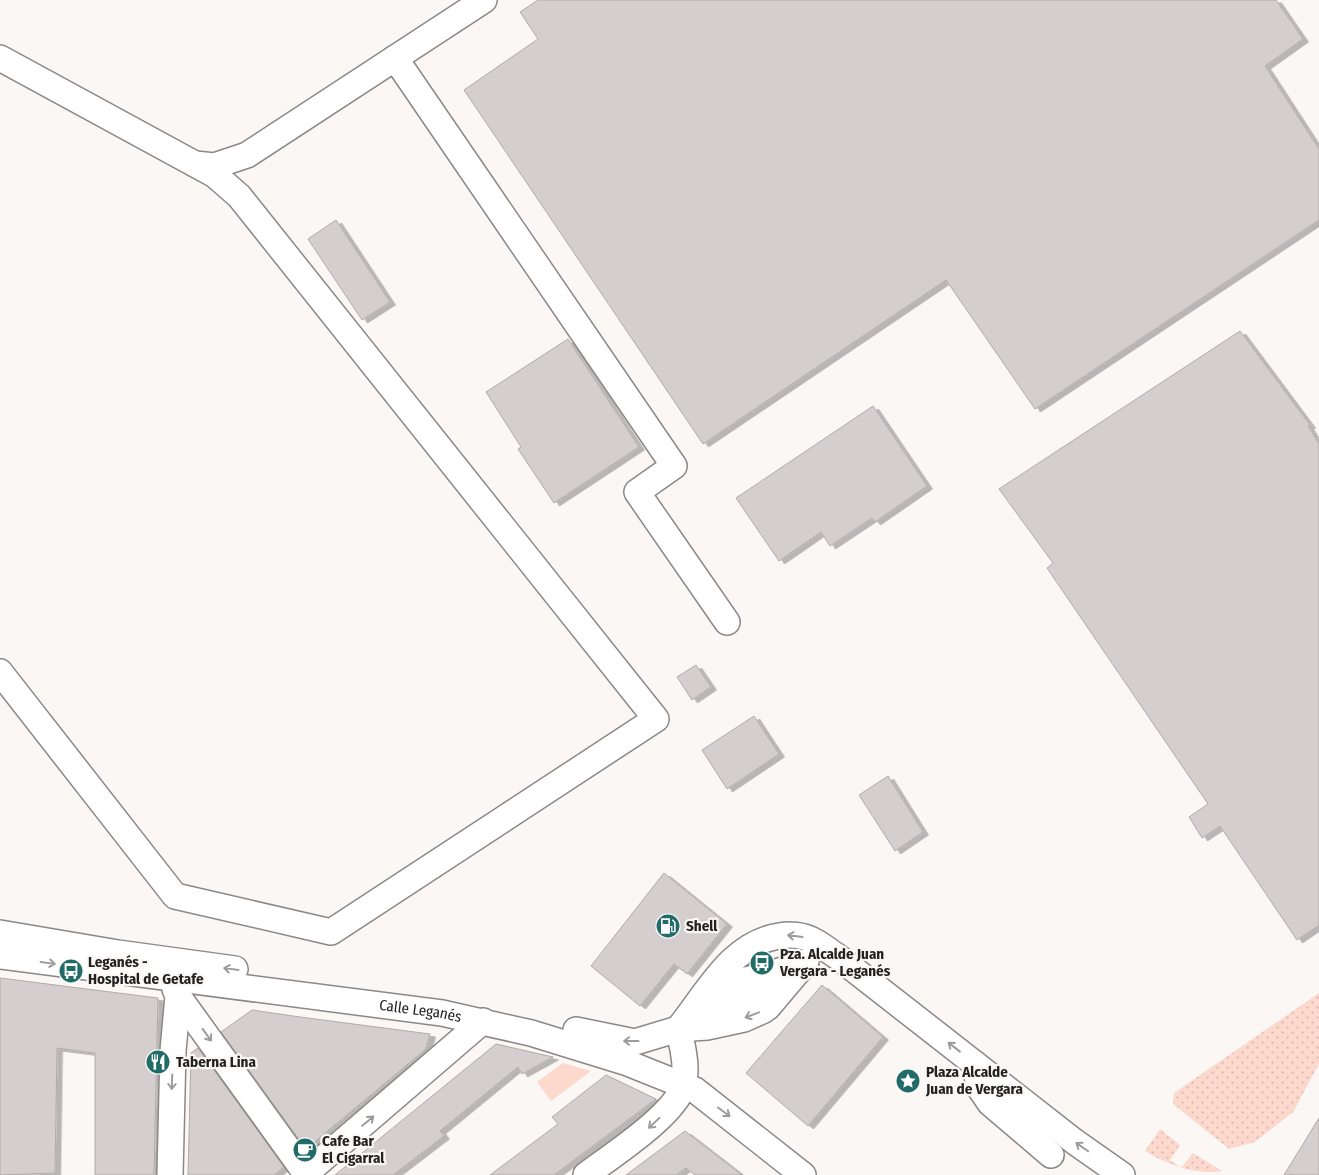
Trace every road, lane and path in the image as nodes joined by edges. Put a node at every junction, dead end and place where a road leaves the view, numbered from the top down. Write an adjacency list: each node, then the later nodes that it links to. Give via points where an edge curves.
1 (484, 0): 3 (street)
2 (0, 58): 4 (street)
3 (396, 58): 4 (street, via 247,155 214,166); 5 (street, via 674,466 637,492)
4 (195, 164): 6 (street, via 215,175 239,196 656,719 331,932 174,896)
5 (727, 622)
6 (0, 672)
7 (0, 933): 14 (street, Calle Leganés, one-way to 7, via 644,1040 624,1041 468,1002 118,953)
8 (0, 956): 11 (street, Calle Leganés, one-way to 11)
9 (838, 957): 10 (street); 12 (street, one-way to 12, via 807,938 769,937 741,952); 16 (street, one-way to 9)
10 (806, 962): 12 (street); 14 (street, Calle Leganés, one-way to 14, via 768,1006 753,1016 707,1028)
11 (154, 977): 13 (street, via 173,986); 15 (street, Calle Leganés)
12 (710, 989): 14 (street)
13 (178, 996): 19 (street, one-way to 19); 20 (street, one-way to 20, via 173,1051)
14 (686, 1019): 17 (street)
15 (483, 1020): 17 (street, Calle Leganés, via 579,1046); 19 (street, one-way to 15)
16 (975, 1064): 18 (street, via 979,1087 990,1103); 23 (street, one-way to 16)
17 (684, 1085): 21 (street, one-way to 21, via 667,1110 648,1128); 22 (street, Calle Leganés, one-way to 22, via 715,1105)
18 (1051, 1155)
19 (306, 1174)
20 (170, 1175)
21 (586, 1175)
22 (803, 1175)
23 (1122, 1175)

